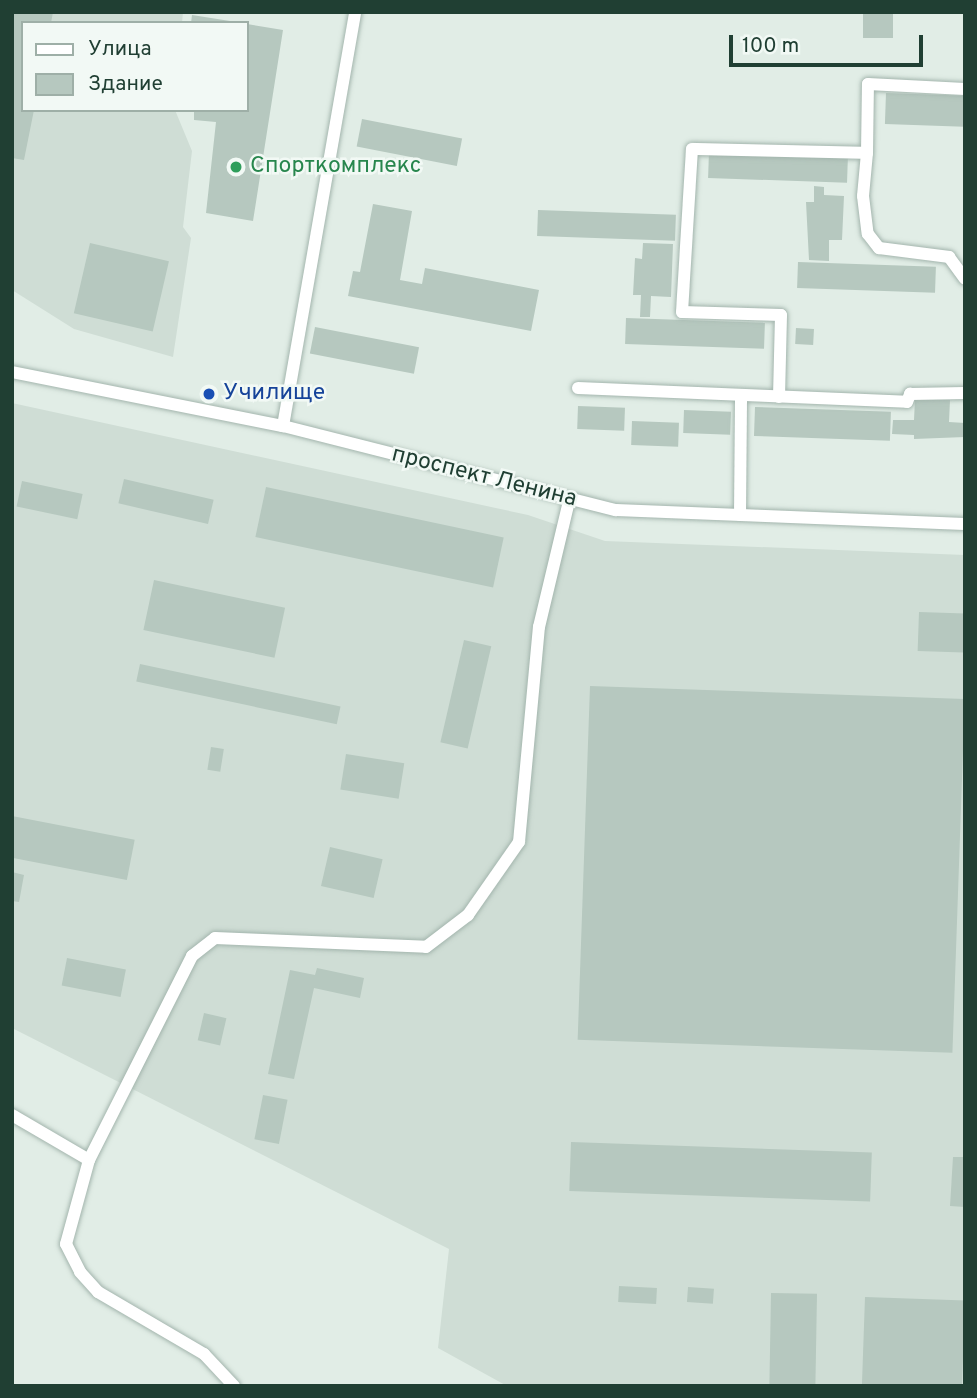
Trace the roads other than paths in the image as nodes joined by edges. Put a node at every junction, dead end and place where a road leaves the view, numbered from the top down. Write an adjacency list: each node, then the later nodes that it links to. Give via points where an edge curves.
1 (355, 12): 10 (street)
2 (965, 89): 3 (street, via 868,84)
3 (867, 153): 4 (street, via 863,196 868,234 879,247 949,257); 9 (street, via 691,149 681,312 781,315)
4 (965, 279)
5 (12, 372): 10 (street, проспект Ленина)
6 (578, 388): 8 (street)
7 (965, 393): 9 (street, via 910,394 906,402)
8 (741, 395): 9 (street); 12 (street)
9 (779, 397)
10 (283, 426): 11 (street, проспект Ленина)
11 (569, 501): 12 (street, проспект Ленина, via 616,510); 15 (street, via 538,627 519,842 468,915 426,947 215,939 192,956 141,1065)
12 (740, 515): 13 (street, проспект Ленина)
13 (965, 524)
14 (12, 1115): 15 (street)
15 (89, 1160): 16 (street, via 66,1244 80,1272 98,1292 204,1354)
16 (234, 1386)

